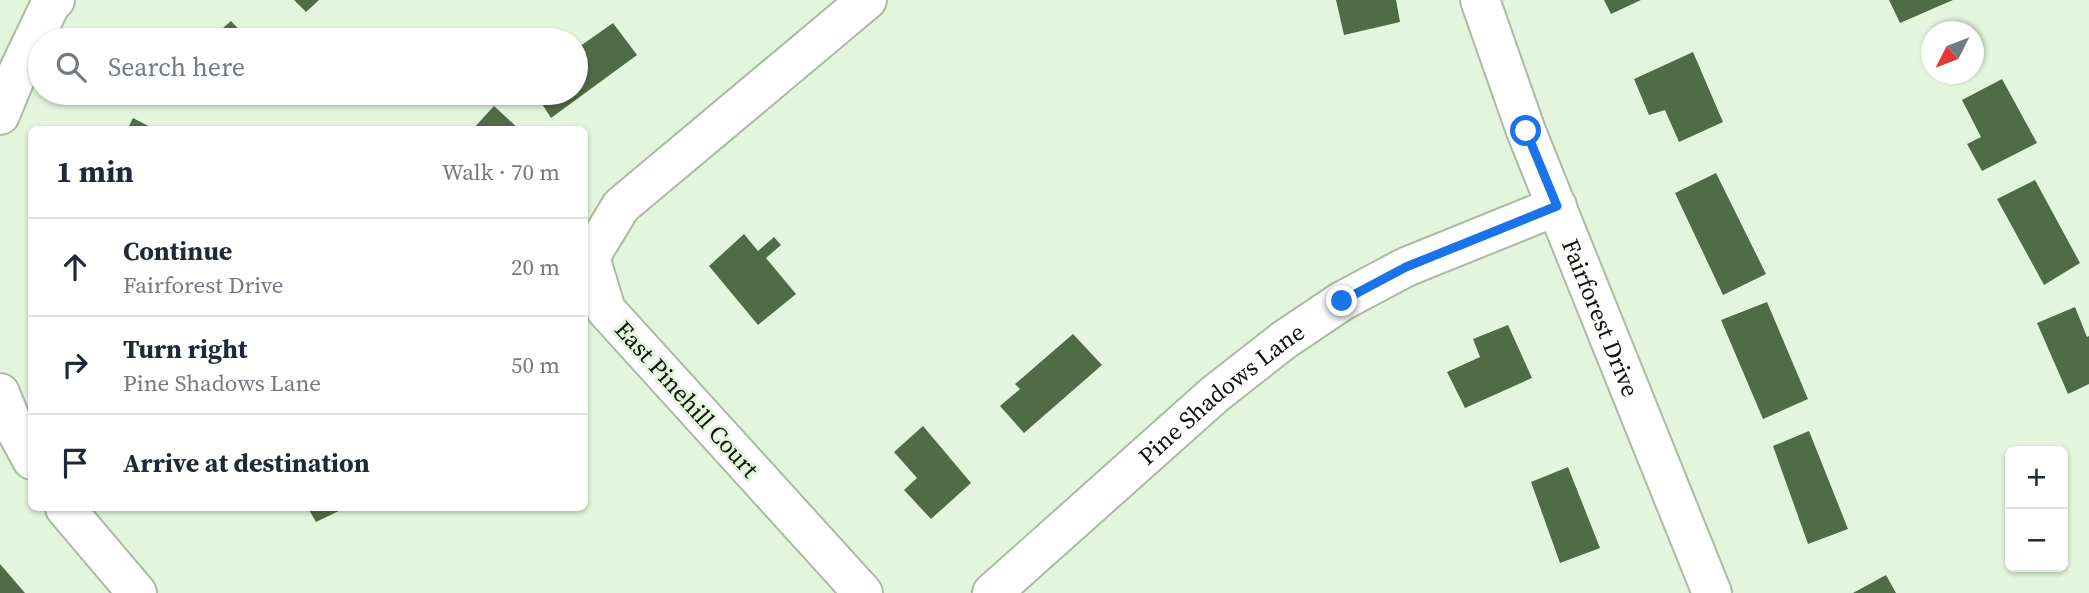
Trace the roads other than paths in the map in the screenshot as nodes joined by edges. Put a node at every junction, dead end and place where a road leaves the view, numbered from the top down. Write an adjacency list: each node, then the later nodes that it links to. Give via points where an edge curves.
1 (55, 0): 4 (street)
2 (867, 0): 13 (street, East Pinehill Court, via 621,206 590,257 606,310)
3 (1480, 0): 8 (street, Fairforest Drive)
4 (36, 28)
5 (28, 41): 6 (street)
6 (8, 73): 7 (street)
7 (0, 116)
8 (1557, 206): 14 (street, Pine Shadows Lane, via 1406,267 1342,301 1284,340 1214,394); 15 (street, Fairforest Drive)
9 (0, 393): 10 (street)
10 (28, 453)
11 (68, 511): 12 (street)
12 (137, 593)
13 (863, 593)
14 (992, 593)
15 (1712, 593)

